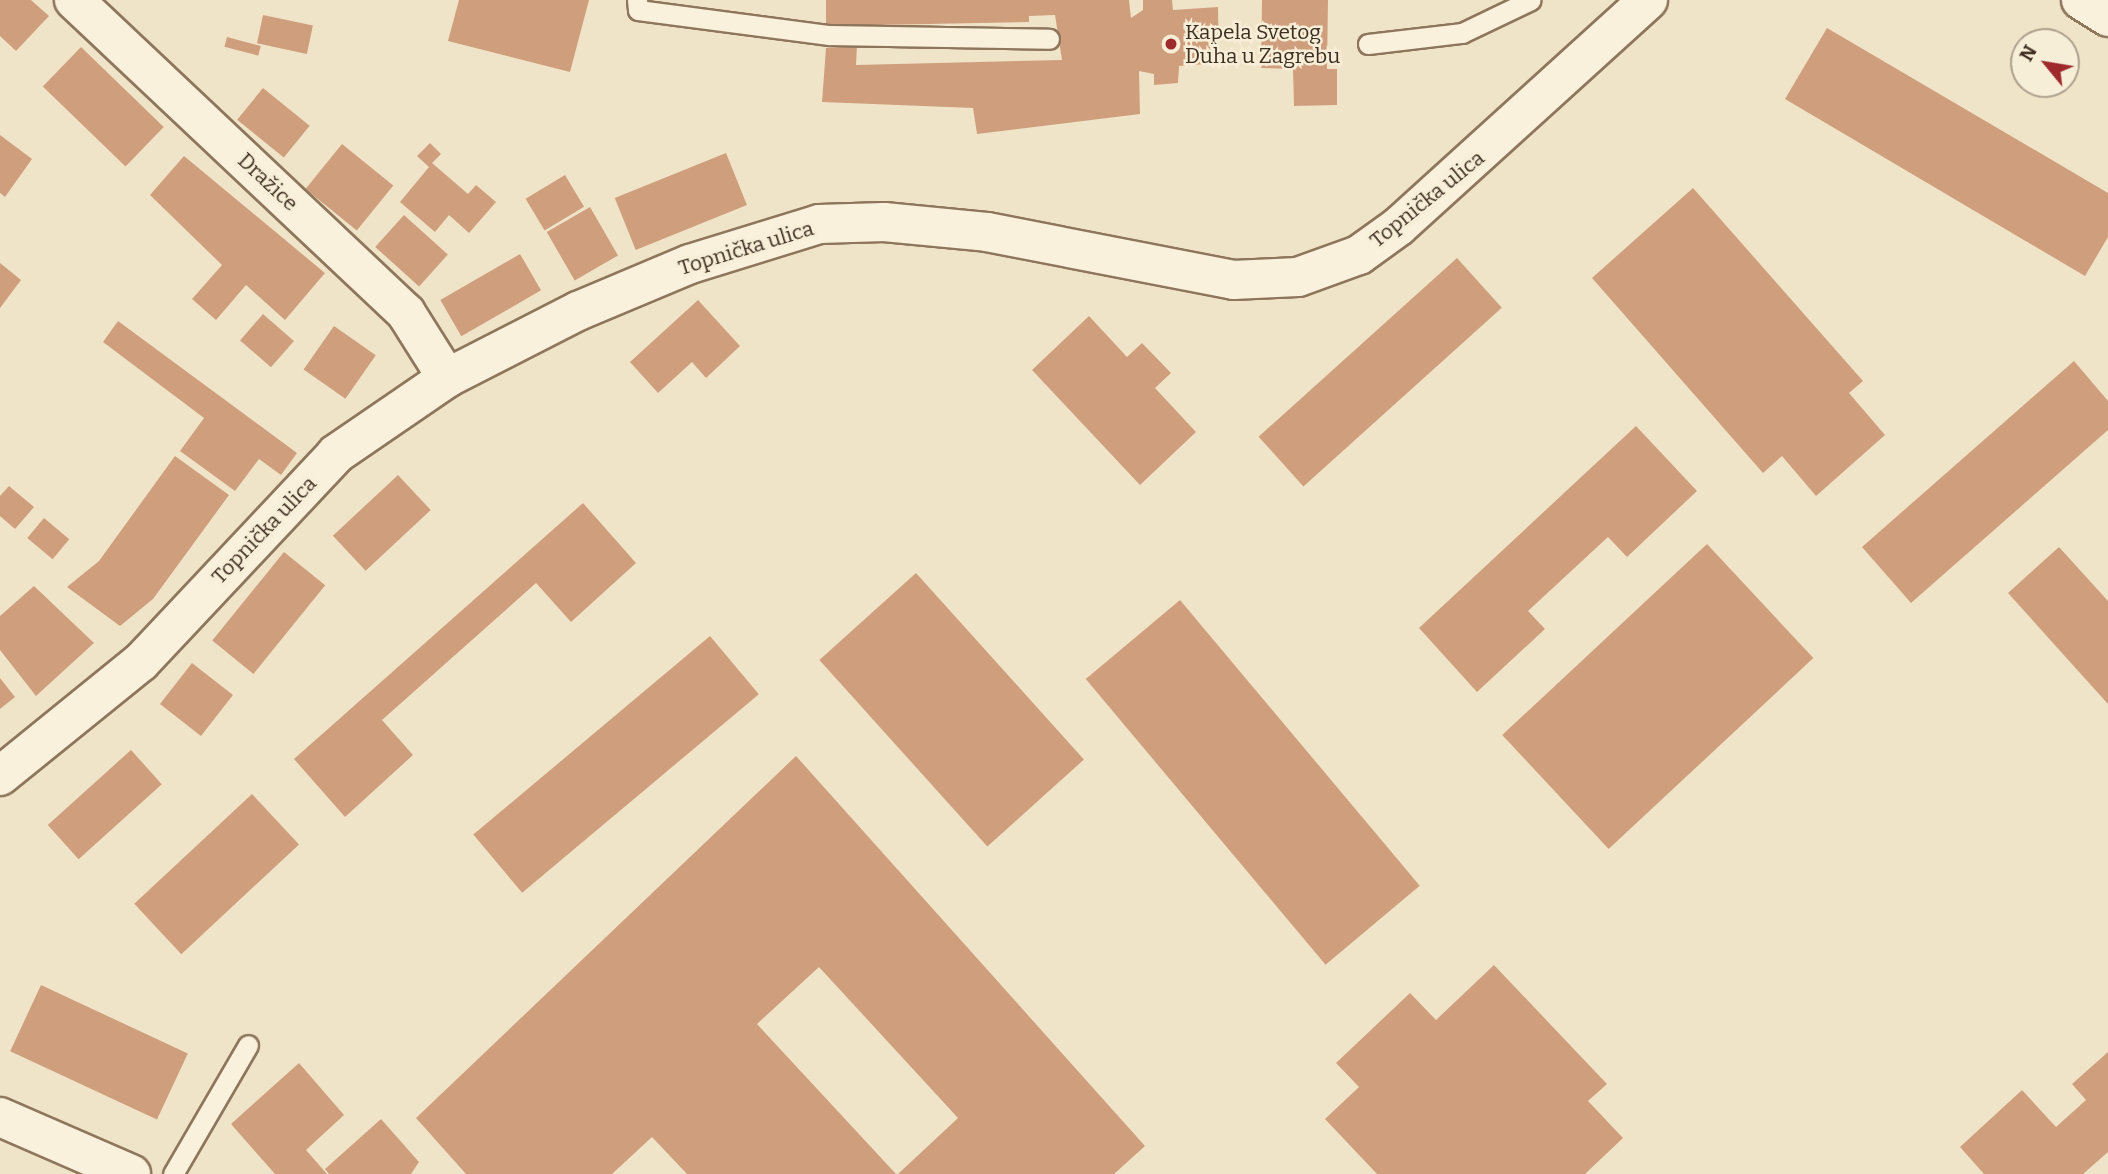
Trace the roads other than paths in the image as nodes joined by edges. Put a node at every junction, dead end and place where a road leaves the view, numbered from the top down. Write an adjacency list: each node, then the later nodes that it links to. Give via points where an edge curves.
1 (74, 0): 9 (street, Dražice, via 406,313)
2 (638, 0): 7 (lane, via 638,10 784,30)
3 (1531, 0): 8 (lane, via 1462,33)
4 (1648, 0): 9 (street, Topnička ulica, via 1399,226 1359,256 1298,278 1233,280 987,232 884,222 819,224 672,271)
5 (2081, 0): 6 (street)
6 (2108, 17)
7 (1049, 39)
8 (1368, 44)
9 (447, 377): 10 (street, Topnička ulica, via 336,454 141,662)
10 (0, 776)
11 (248, 1045): 14 (lane)
12 (0, 1116): 13 (street)
13 (131, 1174)
14 (173, 1174)

